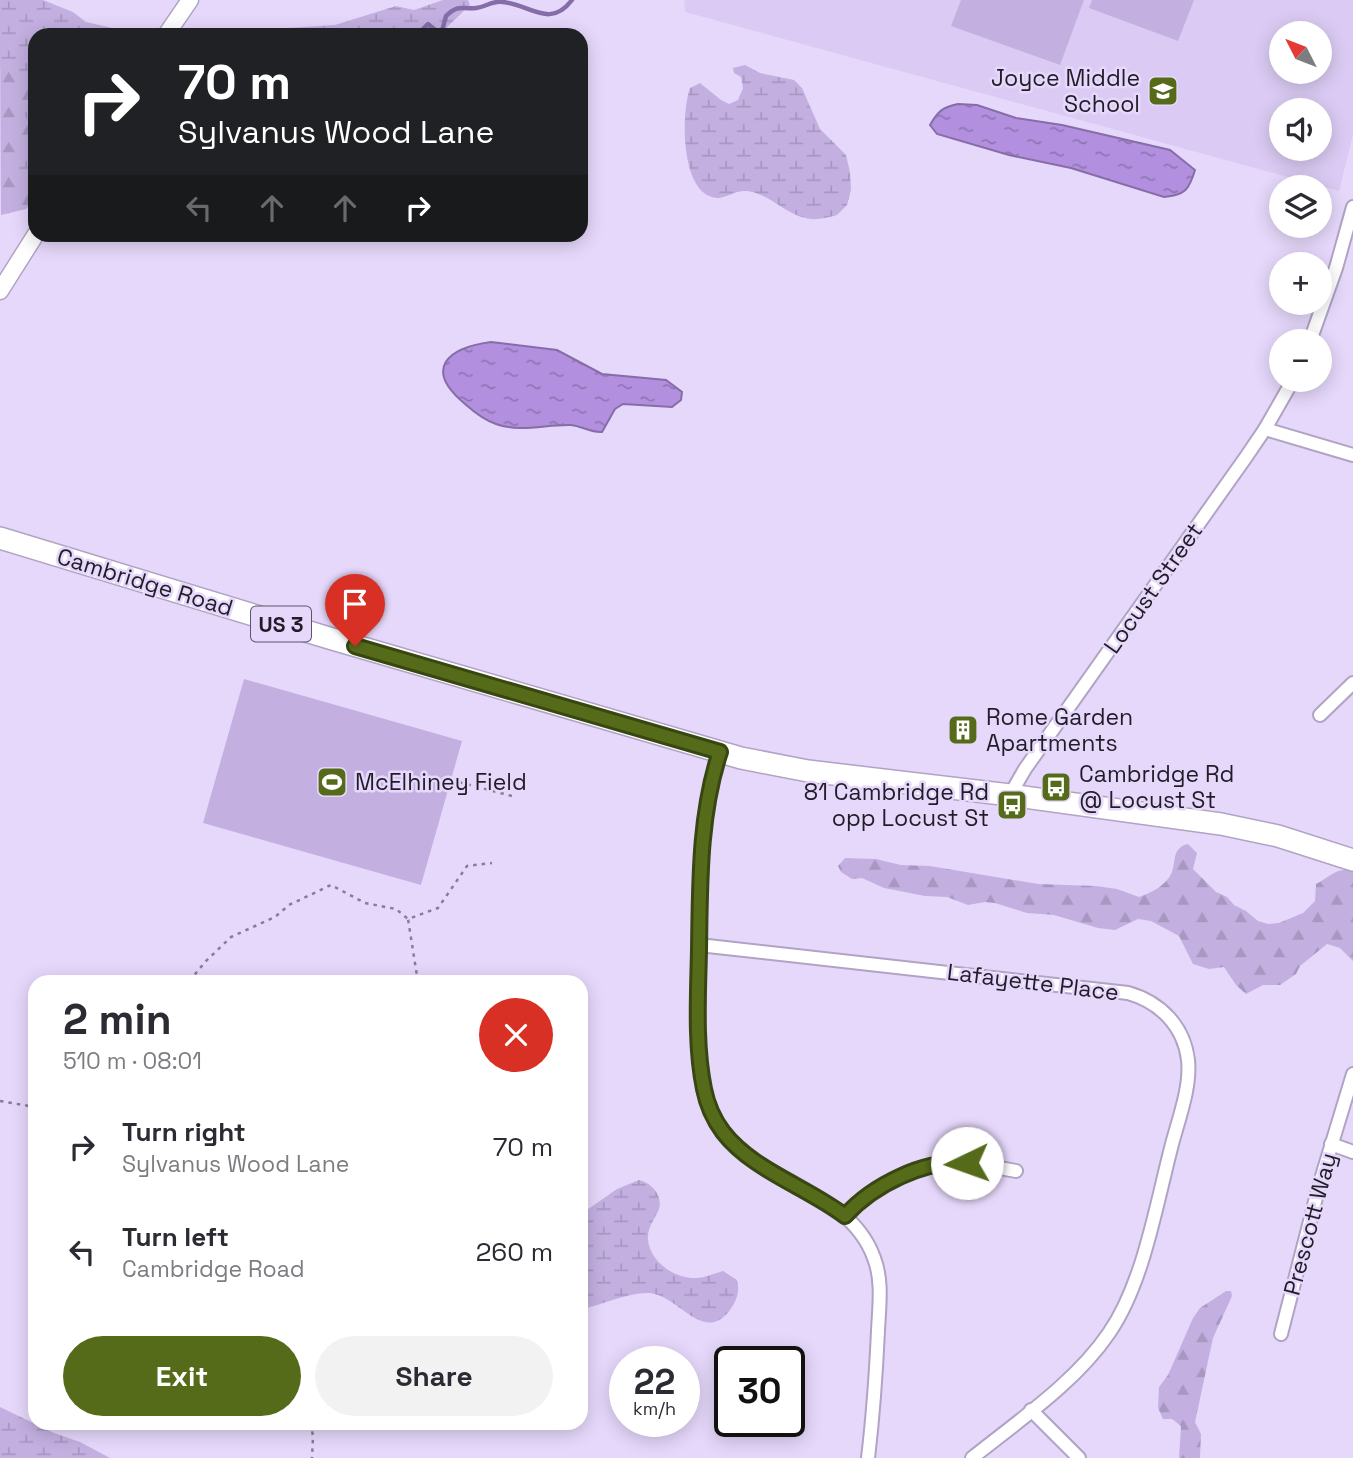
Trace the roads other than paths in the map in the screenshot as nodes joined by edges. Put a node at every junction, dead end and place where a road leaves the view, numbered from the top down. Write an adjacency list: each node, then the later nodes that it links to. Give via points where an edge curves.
1 (190, 0): 2 (street)
2 (171, 28)
3 (1353, 207): 6 (street)
4 (31, 242): 5 (street)
5 (0, 291)
6 (1314, 329)
7 (1286, 392): 8 (street, Locust Street)
8 (1265, 429): 9 (street); 14 (street, Locust Street)
9 (1353, 455)
10 (0, 538): 13 (highway, Cambridge Road / US 3)
11 (1353, 683): 12 (street)
12 (1320, 715)
13 (720, 752): 14 (highway, Cambridge Road / US 3, via 808,771); 16 (street, via 708,796)
14 (1010, 794): 15 (highway, Cambridge Road / US 3, via 1240,827)
15 (1353, 860)
16 (699, 945): 21 (street, via 702,1074 708,1103 721,1130 742,1151); 23 (street, Lafayette Place, via 1128,993 1154,1004 1175,1025 1186,1051 1188,1080 1128,1297 1098,1348)
17 (1353, 1074): 18 (street, Prescott Way)
18 (1331, 1144): 19 (street); 22 (street, Prescott Way)
19 (1353, 1152)
20 (1016, 1171): 21 (street, via 959,1163 932,1165 870,1194)
21 (845, 1216): 24 (street, via 869,1245 879,1282)
22 (1281, 1334)
23 (1031, 1410): 25 (street, Lafayette Place); 26 (street)
24 (868, 1458)
25 (972, 1458)
26 (1079, 1458)

